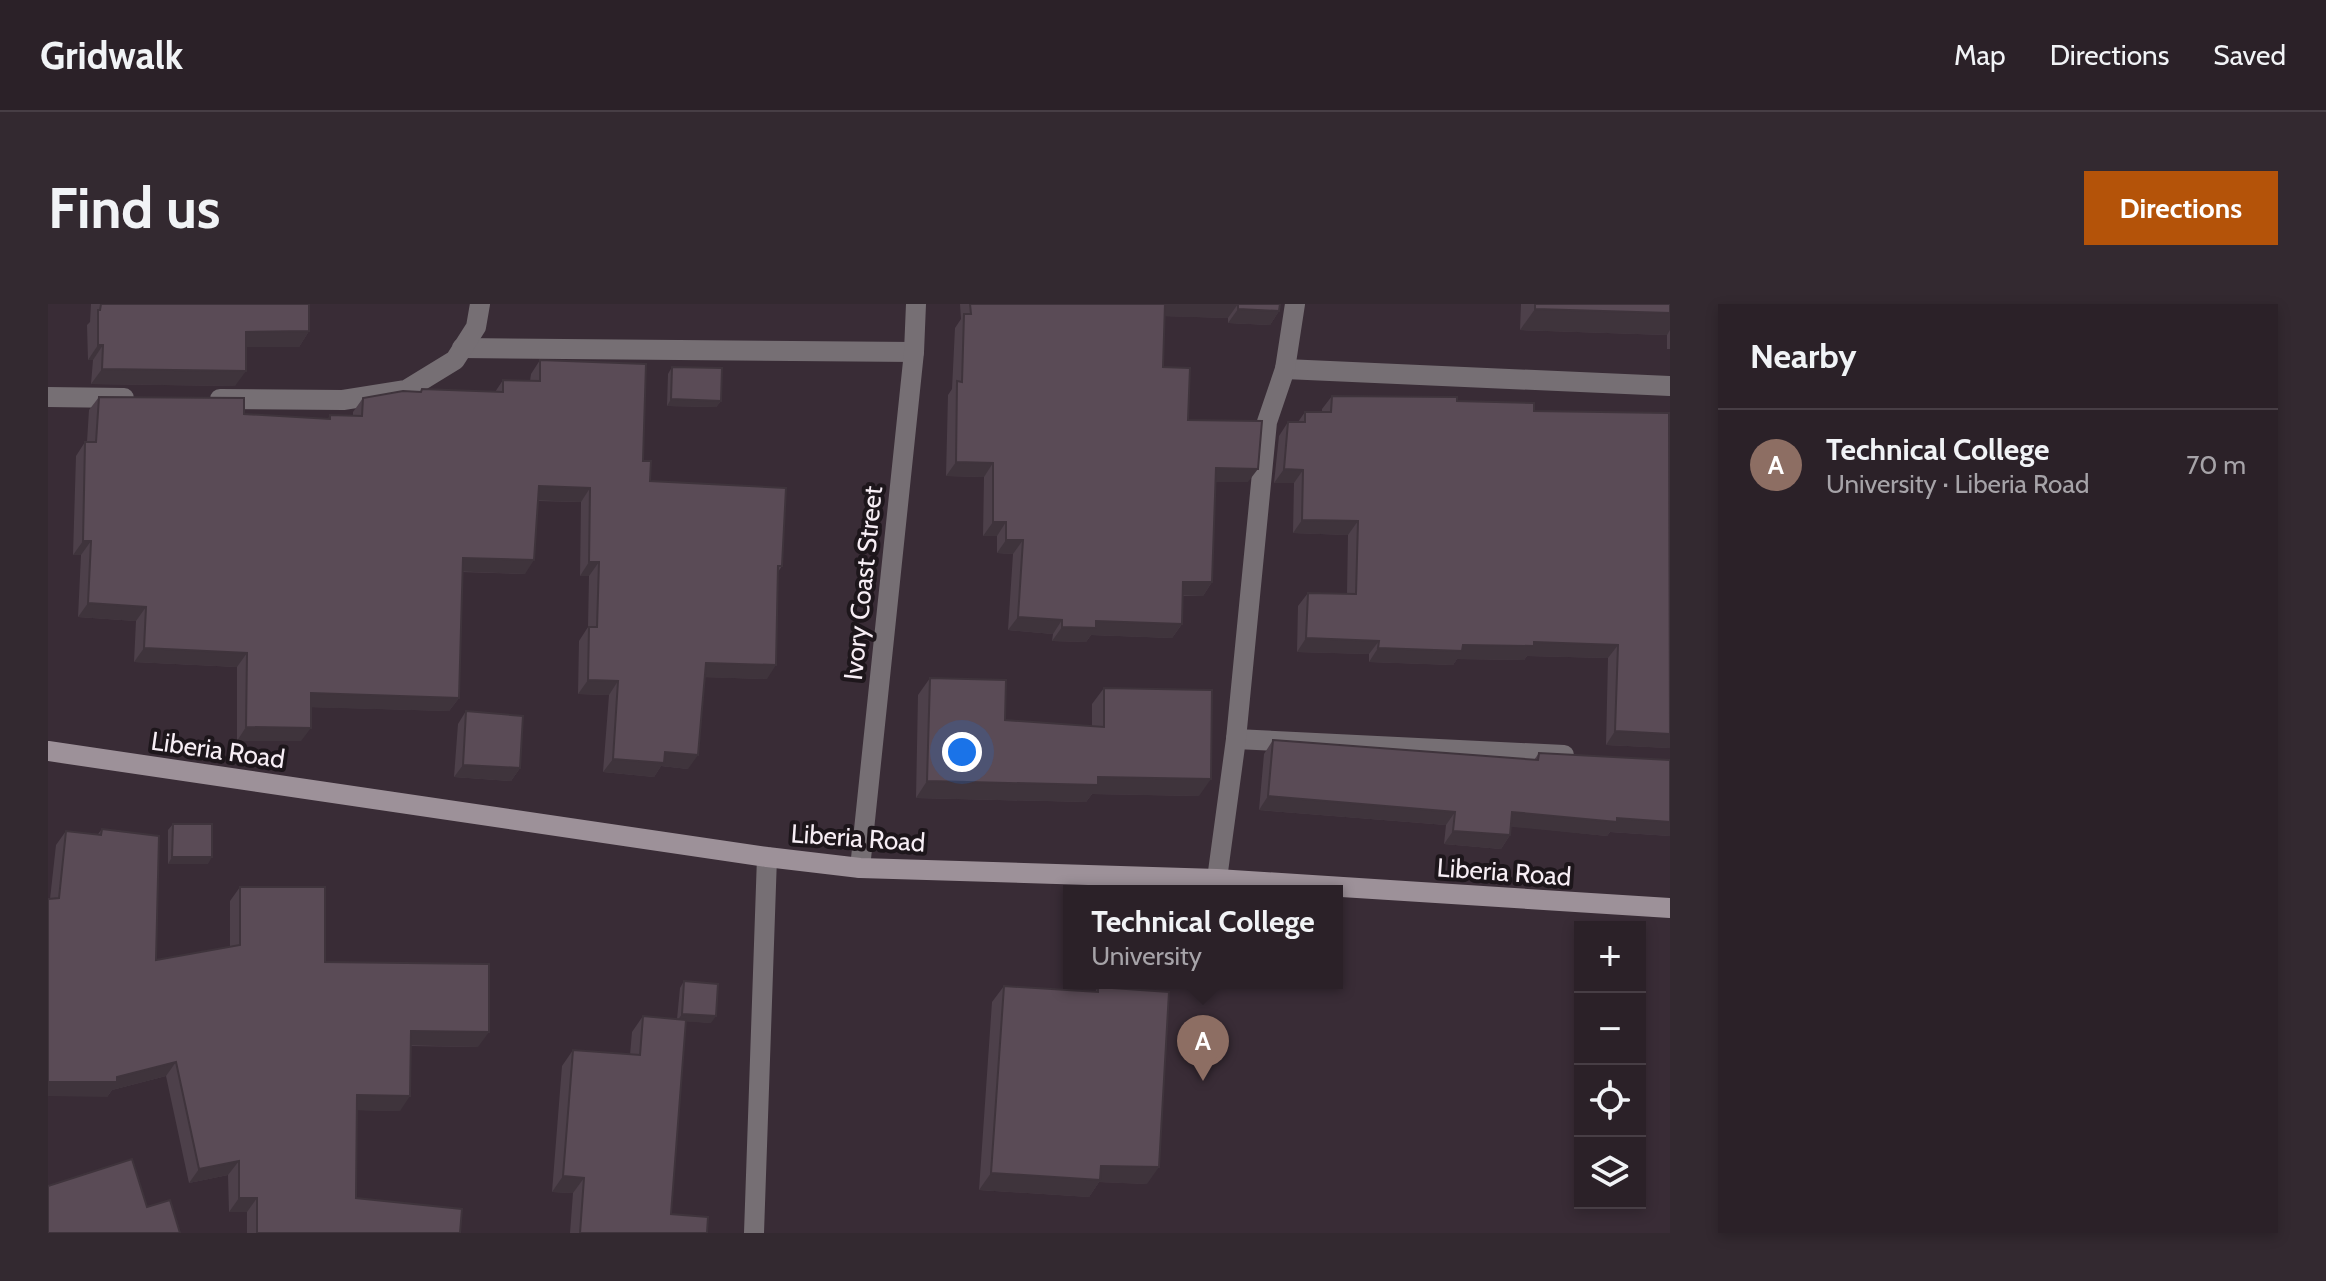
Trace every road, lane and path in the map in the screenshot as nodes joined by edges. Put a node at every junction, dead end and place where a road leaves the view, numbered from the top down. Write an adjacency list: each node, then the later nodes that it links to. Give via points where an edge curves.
1 (480, 304): 4 (street, via 476,327)
2 (916, 304): 5 (street, Ivory Coast Street)
3 (1295, 304): 6 (street)
4 (462, 348): 5 (street); 10 (street, via 455,360 406,390 343,400)
5 (914, 352): 15 (street, Ivory Coast Street)
6 (1285, 369): 7 (street); 11 (street, via 1267,422)
7 (1670, 386)
8 (48, 397): 9 (street)
9 (141, 398)
10 (203, 398)
11 (1236, 739): 13 (street); 16 (street)
12 (48, 751): 14 (street, Liberia Road)
13 (1577, 756)
14 (767, 857): 15 (street, Liberia Road); 20 (street)
15 (860, 868): 16 (street, Liberia Road)
16 (1217, 879): 17 (street, Liberia Road)
17 (1311, 885)
18 (1343, 887): 19 (street, Liberia Road)
19 (1670, 908)
20 (754, 1233)

